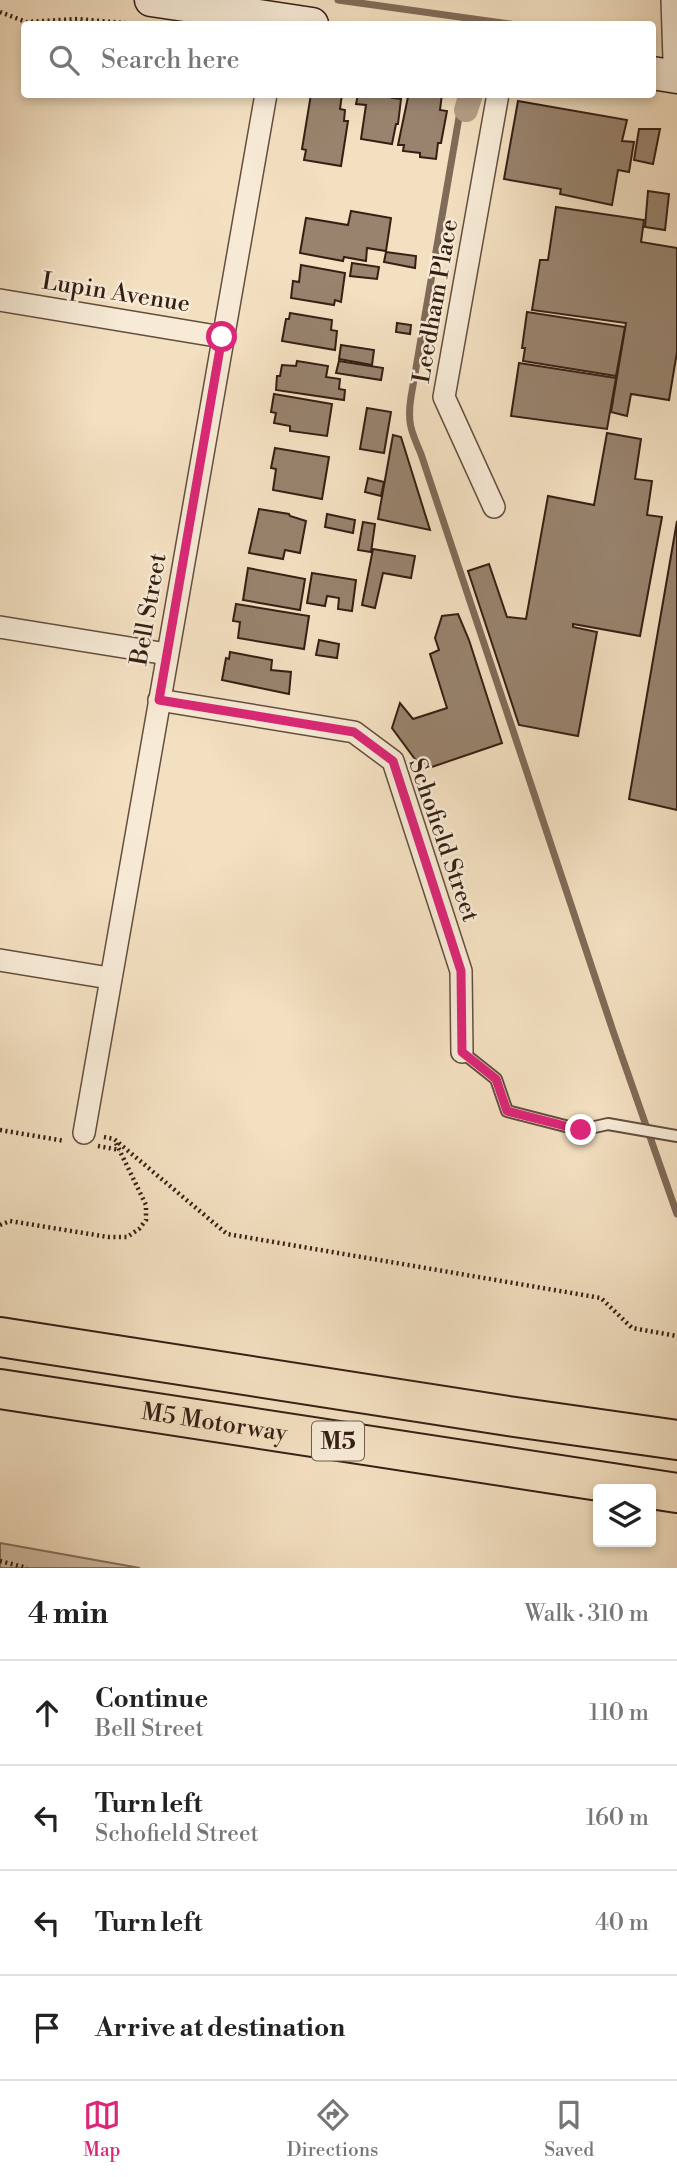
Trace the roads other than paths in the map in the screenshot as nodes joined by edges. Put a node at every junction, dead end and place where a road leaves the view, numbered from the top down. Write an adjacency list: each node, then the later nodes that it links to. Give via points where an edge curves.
1 (150, 0): 3 (main road)
2 (672, 0): 4 (street, via 674,60)
3 (273, 21)
4 (667, 75)
5 (265, 98): 8 (street, Bell Street)
6 (497, 98): 9 (street, Leedham Place, via 444,397)
7 (0, 299): 8 (street, Lupin Avenue)
8 (222, 337): 11 (street, Bell Street)
9 (494, 507)
10 (0, 627): 11 (street)
11 (167, 654): 12 (street, Bell Street)
12 (159, 700): 14 (street, Bell Street); 15 (street, Schofield Street, via 354,732 393,761 461,971)
13 (0, 960): 14 (street)
14 (109, 978): 17 (street, Bell Street)
15 (462, 1052): 16 (lane, via 496,1079 507,1111 581,1130 608,1124)
16 (677, 1136)
17 (81, 1140)
18 (0, 1337): 20 (highway, M5 Motorway / M5)
19 (0, 1389): 21 (highway, M5 Motorway / M5)
20 (666, 1437)
21 (677, 1493)

